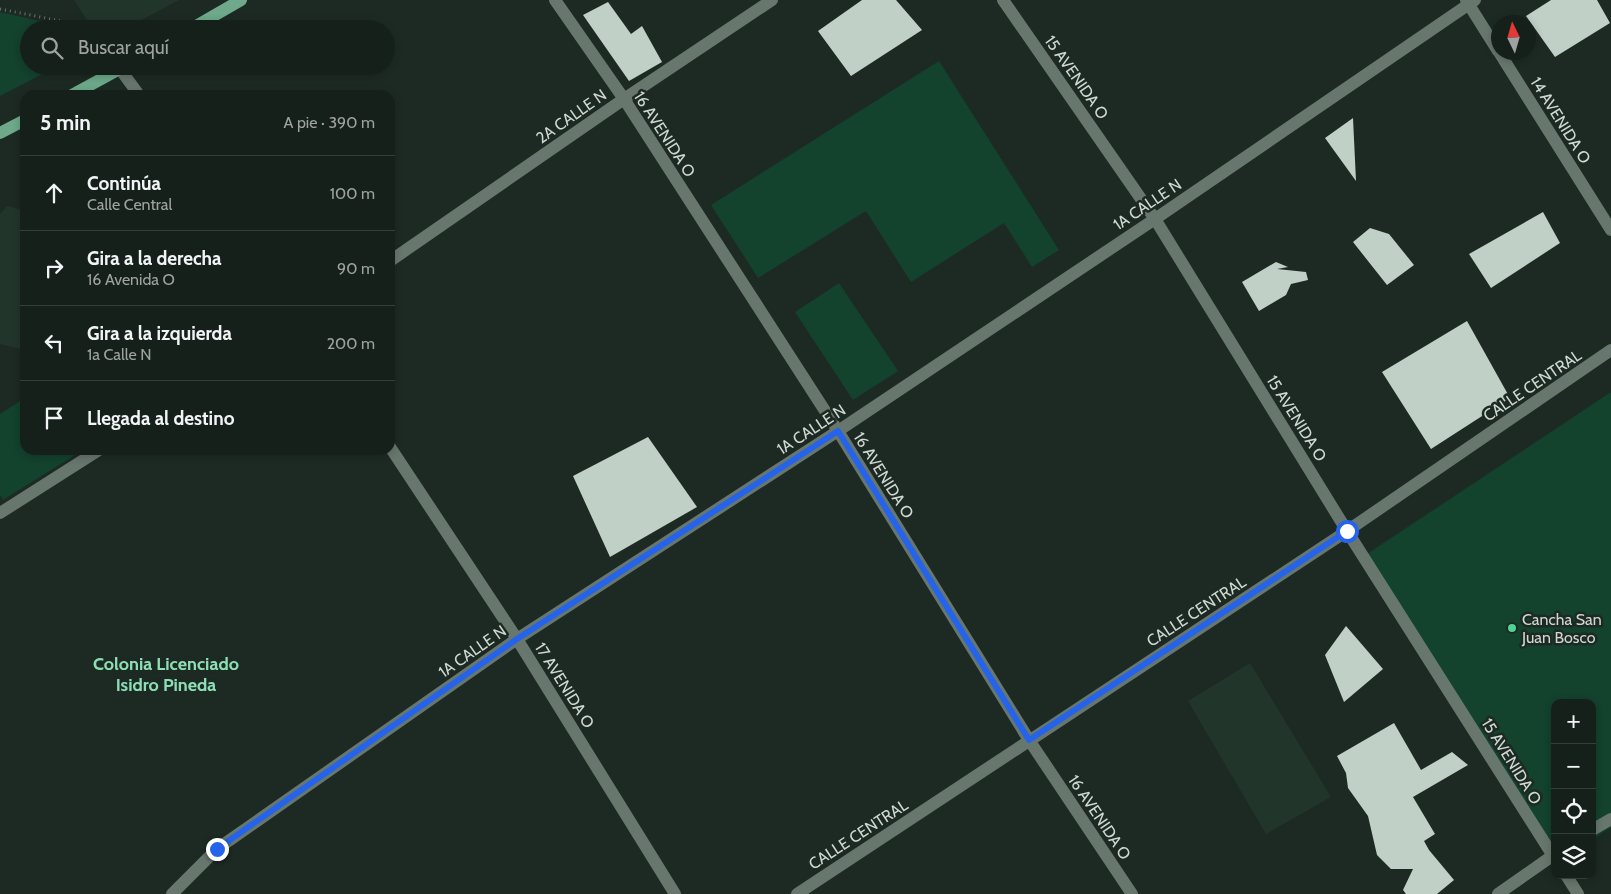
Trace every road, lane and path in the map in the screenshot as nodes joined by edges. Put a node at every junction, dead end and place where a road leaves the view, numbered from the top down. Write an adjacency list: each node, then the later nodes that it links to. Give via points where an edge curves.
1 (241, 0): 8 (main road)
2 (555, 0): 15 (street, 16 AVENIDA O)
3 (772, 0): 15 (street, 2A CALLE N)
4 (1003, 0): 18 (street, 15 AVENIDA O)
5 (1470, 1): 9 (street, 14 AVENIDA O); 18 (street, 1A CALLE N)
6 (0, 8): 7 (path)
7 (57, 20)
8 (207, 20)
9 (1491, 38)
10 (1504, 60): 19 (street, 14 AVENIDA O)
11 (109, 75): 13 (main road)
12 (126, 75): 14 (street)
13 (81, 90)
14 (136, 90)
15 (624, 99): 20 (street, 2A CALLE N); 22 (street, 16 AVENIDA O)
16 (20, 123): 17 (main road)
17 (0, 133)
18 (1155, 219): 22 (street, 1A CALLE N); 26 (street, 15 AVENIDA O)
19 (1611, 230)
20 (395, 258)
21 (1611, 350): 26 (street, CALLE CENTRAL)
22 (838, 431): 27 (street, 1A CALLE N); 28 (street, 16 AVENIDA O)
23 (92, 455): 25 (street)
24 (395, 455): 27 (street, 17 AVENIDA O)
25 (0, 513)
26 (1347, 531): 28 (street, CALLE CENTRAL); 31 (street, 15 AVENIDA O)
27 (517, 639): 34 (street, 1A CALLE N, via 217,849); 35 (street, 17 AVENIDA O)
28 (1029, 740): 36 (street, CALLE CENTRAL); 37 (street, 16 AVENIDA O)
29 (1611, 818): 30 (street)
30 (1596, 827)
31 (1551, 851)
32 (1551, 858): 38 (street)
33 (1569, 879): 39 (street)
34 (172, 894)
35 (675, 894)
36 (797, 894)
37 (1132, 894)
38 (1498, 894)
39 (1578, 894)

